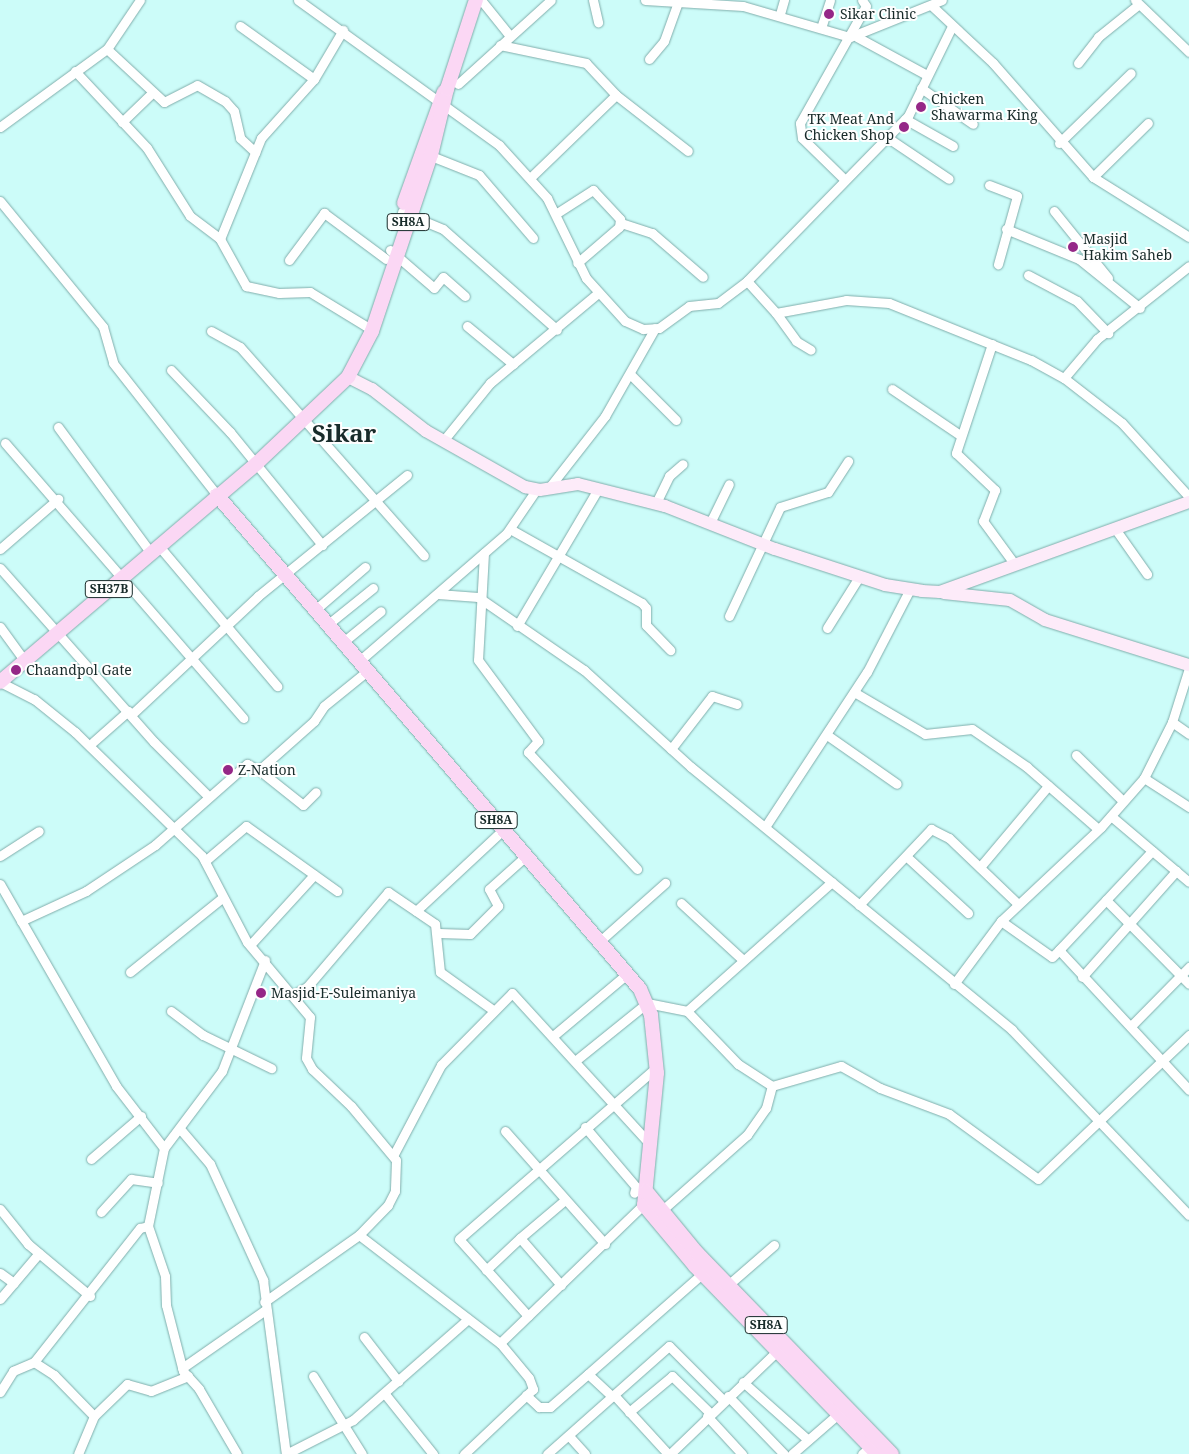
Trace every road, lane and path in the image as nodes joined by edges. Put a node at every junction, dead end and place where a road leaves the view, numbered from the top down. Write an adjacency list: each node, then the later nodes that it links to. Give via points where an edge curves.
1 (140, 0): 25 (street)
2 (298, 0): 21 (street)
3 (476, 0): 33 (main road, SH8A)
4 (481, 0): 22 (street)
5 (551, 0): 22 (street)
6 (594, 0): 17 (street)
7 (645, 0): 8 (street)
8 (650, 0): 13 (street)
9 (784, 0): 16 (street)
10 (830, 0): 20 (street)
11 (862, 0): 23 (street, via 866,6)
12 (942, 0): 15 (street)
13 (678, 2): 16 (street, via 706,1); 27 (street, via 664,41)
14 (1137, 2): 26 (street); 28 (street, via 1098,37)
15 (926, 4): 19 (street); 23 (street)
16 (780, 14): 20 (street)
17 (598, 22)
18 (240, 26): 32 (street)
19 (952, 26): 31 (street); 44 (street, via 1011,83)
20 (821, 28): 23 (street)
21 (342, 30): 32 (street); 37 (street)
22 (510, 36): 24 (street)
23 (853, 37): 31 (street); 52 (street, via 800,123 799,132)
24 (500, 45): 33 (street); 36 (street, via 582,61)
25 (107, 49): 29 (street); 35 (street)
26 (1189, 52)
27 (649, 59)
28 (1078, 63)
29 (75, 71): 39 (street); 42 (street)
30 (1131, 73): 44 (street)
31 (927, 75): 34 (street)
32 (314, 80): 46 (street, via 261,138)
33 (452, 86): 37 (main road, SH8A)
34 (921, 88): 38 (street); 41 (street)
35 (152, 93): 39 (street); 46 (street, via 167,102 192,86 206,89 230,106 240,138)
36 (616, 95): 47 (street); 49 (street)
37 (441, 106): 48 (main road, SH8A); 49 (street, via 482,130)
38 (905, 119): 43 (street); 45 (street)
39 (122, 122): 62 (street, via 147,148 190,216)
40 (1148, 123): 50 (street)
41 (973, 124)
42 (0, 126)
43 (888, 138): 51 (street); 52 (street)
44 (1059, 144): 50 (street)
45 (953, 146)
46 (255, 152): 62 (street)
47 (688, 152)
48 (426, 154): 57 (main road, SH8A); 61 (street, via 479,175)
49 (531, 177): 56 (street)
50 (1093, 177): 60 (street)
51 (949, 179)
52 (845, 180): 70 (street)
53 (989, 185): 59 (street, via 1016,194)
54 (0, 201): 104 (street, via 103,327 113,364)
55 (1054, 211): 71 (street)
56 (558, 213): 58 (street, via 593,190); 65 (street)
57 (406, 214): 63 (main road, SH8A); 79 (street, via 443,229)
58 (621, 223): 65 (street); 69 (street, via 652,233)
59 (1006, 229): 66 (street); 71 (street, via 1069,254)
60 (1189, 237)
61 (533, 238)
62 (220, 240): 76 (street, via 246,286 279,293 310,292)
63 (391, 254): 64 (street, via 324,213); 73 (street, via 434,288 444,277); 76 (main road, SH8A); 84 (main road, SH8A)
64 (289, 260)
65 (576, 263): 72 (street)
66 (998, 264)
67 (1189, 266): 74 (street)
68 (1028, 274): 81 (street, via 1077,301)
69 (703, 277)
70 (747, 281): 75 (street); 78 (street, via 718,303 689,306)
71 (1112, 285): 74 (street)
72 (597, 294): 78 (street, via 625,321 643,329); 79 (street)
73 (465, 296)
74 (1140, 308): 81 (street)
75 (776, 313): 82 (street, via 838,301 890,303); 83 (street, via 796,342)
76 (366, 326): 84 (main road, SH8A)
77 (467, 326): 85 (street)
78 (655, 328): 87 (street)
79 (557, 330): 85 (street)
80 (211, 331): 91 (street, via 240,347)
81 (1108, 333): 89 (street, via 1093,343)
82 (992, 344): 89 (street); 94 (street)
83 (811, 350)
84 (361, 353): 88 (main road, SH8A)
85 (513, 364): 95 (street, via 490,383)
86 (171, 370): 98 (street)
87 (630, 374): 92 (street); 102 (street, via 596,429)
88 (348, 378): 91 (main road, SH8A); 95 (street, via 372,389)
89 (1064, 378): 105 (street, via 1122,423)
90 (892, 389): 94 (street)
91 (305, 419): 98 (main road, SH8A); 106 (street)
92 (676, 420)
93 (58, 426): 116 (street)
94 (960, 435): 120 (street, via 956,453 960,462 995,490 983,521)
95 (443, 441): 102 (street)
96 (4, 443): 107 (street)
97 (848, 461): 113 (street, via 828,492 780,507)
98 (256, 464): 104 (main road, SH8A); 114 (street)
99 (682, 464): 109 (street, via 669,476)
100 (407, 474): 106 (street)
101 (729, 484): 110 (street)
102 (542, 489): 103 (street, via 578,484); 111 (street)
103 (598, 489): 109 (street); 119 (street)
104 (218, 495): 116 (main road, SH37B); 124 (main road, SH8A)
105 (1189, 497)
106 (376, 498): 114 (street); 118 (street)
107 (58, 499): 115 (street); 125 (street)
108 (1189, 502): 112 (street)
109 (656, 503): 110 (street)
110 (710, 523): 113 (street)
111 (510, 529): 117 (street); 119 (street)
112 (1116, 530): 120 (street); 123 (street)
113 (763, 544): 126 (street); 134 (street)
114 (322, 545): 124 (street)
115 (0, 549)
116 (154, 549): 125 (main road, SH37B); 138 (street)
117 (484, 553): 130 (street); 131 (street)
118 (424, 556)
119 (562, 556): 136 (street); 142 (street, via 642,603 646,608 646,625)
120 (1013, 562): 129 (street)
121 (365, 567): 132 (street)
122 (0, 568): 140 (street)
123 (1147, 574)
124 (285, 575): 132 (main road, SH8A); 138 (street)
125 (123, 577): 140 (main road, SH37B); 143 (street)
126 (859, 577): 128 (street); 139 (street)
127 (373, 588): 135 (street)
128 (910, 589): 129 (street); 149 (street)
129 (940, 592): 146 (street, via 1010,600 1045,620)
130 (438, 594): 131 (street); 145 (street)
131 (478, 598): 136 (street); 179 (street, via 478,660 538,742 528,752)
132 (315, 610): 135 (main road, SH8A)
133 (381, 611): 141 (street)
134 (729, 616)
135 (327, 625): 141 (main road, SH8A)
136 (517, 626): 157 (street, via 584,670)
137 (0, 627): 144 (street)
138 (227, 627): 143 (street); 148 (street)
139 (827, 628)
140 (59, 631): 144 (main road, SH37B); 151 (street)
141 (342, 643): 145 (main road, SH8A)
142 (670, 650)
143 (191, 657): 151 (street); 152 (street)
144 (24, 660): 147 (main road, SH37B)
145 (362, 667): 159 (street, via 314,721); 170 (main road, SH8A)
146 (1189, 667): 153 (street)
147 (0, 682): 168 (street, via 34,699 75,732)
148 (277, 686)
149 (854, 692): 155 (street); 162 (street, via 925,734 972,729)
150 (737, 704): 157 (street, via 712,696)
151 (130, 713): 156 (street); 164 (street)
152 (243, 718)
153 (1172, 722): 154 (street); 160 (street)
154 (1189, 734)
155 (827, 735): 161 (street); 169 (street)
156 (93, 742)
157 (671, 749): 169 (street)
158 (1076, 755): 165 (street)
159 (259, 770): 163 (street, via 303,805); 164 (street, via 247,764)
160 (1144, 778): 165 (street); 166 (street)
161 (897, 784)
162 (1048, 786): 171 (street); 178 (street)
163 (316, 792)
164 (208, 796): 168 (street)
165 (1123, 801): 167 (street)
166 (1189, 807)
167 (1110, 816): 171 (street); 173 (street)
168 (175, 827): 177 (street); 195 (street, via 86,891)
169 (764, 827): 182 (street)
170 (504, 829): 174 (main road, SH8A); 193 (street)
171 (1098, 830): 191 (street)
172 (39, 831): 175 (street)
173 (1152, 851): 180 (street); 189 (street)
174 (527, 855): 198 (street, via 489,890 498,906 470,934); 199 (main road, SH8A)
175 (0, 856)
176 (907, 857): 178 (street, via 931,829 949,838); 192 (street); 194 (street)
177 (204, 861): 181 (street, via 246,826); 188 (street)
178 (980, 867): 191 (street)
179 (637, 869)
180 (1176, 871): 183 (street); 197 (street)
181 (314, 874): 186 (street); 200 (street)
182 (832, 882): 192 (street); 203 (street)
183 (1189, 882)
184 (665, 883): 199 (street)
185 (0, 884): 187 (street)
186 (337, 890)
187 (3, 898): 195 (street)
188 (222, 898): 200 (street); 205 (street)
189 (1106, 900): 197 (street); 201 (street)
190 (681, 903): 203 (street)
191 (1018, 904): 196 (street)
192 (859, 905): 209 (street)
193 (416, 911): 198 (street, via 428,917); 211 (street, via 388,892 307,987)
194 (968, 913)
195 (21, 920): 227 (street, via 84,1023 112,1078)
196 (1001, 921): 201 (street, via 1052,957); 209 (street)
197 (1132, 925): 207 (street); 208 (street)
198 (439, 933): 214 (street, via 436,959 440,972)
199 (601, 940): 206 (main road, SH8A)
200 (250, 945): 202 (street)
201 (1061, 948): 208 (street)
202 (264, 960): 211 (street); 219 (street)
203 (743, 960): 215 (street)
204 (1189, 967): 207 (street)
205 (130, 972)
206 (628, 973): 212 (main road, SH8A); 218 (street)
207 (1181, 975): 210 (street); 216 (street)
208 (1082, 977): 216 (street)
209 (954, 984): 228 (street, via 1012,1030)
210 (1189, 984)
211 (293, 995): 234 (street, via 310,1017 306,1058 312,1069 351,1106)
212 (647, 1003): 215 (street); 220 (street); 223 (main road, SH8A)
213 (171, 1010): 219 (street, via 203,1035)
214 (494, 1010): 218 (street, via 512,993); 234 (street, via 441,1065)
215 (687, 1012): 224 (street, via 738,1064)
216 (1131, 1026): 221 (street)
217 (1189, 1035): 221 (street)
218 (553, 1036): 220 (street)
219 (231, 1048): 222 (street); 230 (street, via 222,1071)
220 (575, 1061): 226 (street)
221 (1160, 1062): 225 (street); 228 (street)
222 (271, 1068)
223 (656, 1068): 226 (street); 232 (main road, SH8A)
224 (772, 1086): 228 (street, via 841,1066 880,1088 948,1114 1038,1179); 242 (street, via 766,1108 747,1135)
225 (1189, 1090)
226 (612, 1104): 229 (street); 232 (street)
227 (141, 1116): 233 (street); 235 (street)
228 (1098, 1124): 243 (street)
229 (585, 1127): 236 (street); 238 (street)
230 (182, 1130): 233 (street); 258 (street, via 214,1172 263,1280)
231 (505, 1131): 236 (street)
232 (652, 1146): 238 (main road, SH8A)
233 (164, 1148): 237 (street)
234 (393, 1156): 245 (street, via 397,1171 392,1197)
235 (90, 1159)
236 (539, 1170): 239 (street); 250 (street, via 459,1239)
237 (158, 1183): 241 (street, via 131,1179); 244 (street)
238 (644, 1196): 242 (main road, SH8A); 247 (street)
239 (565, 1200): 246 (street); 247 (street)
240 (1, 1211): 249 (street)
241 (101, 1212)
242 (658, 1214): 252 (main road, SH8A); 255 (main road, SH8A)
243 (1189, 1215)
244 (148, 1226): 256 (street, via 140,1228); 265 (street, via 165,1276 166,1305)
245 (359, 1235): 258 (street); 260 (street)
246 (520, 1238): 250 (street); 254 (street)
247 (605, 1244): 254 (street)
248 (774, 1246): 255 (street)
249 (39, 1253): 253 (street); 256 (street)
250 (486, 1270): 259 (street)
251 (0, 1273): 253 (street)
252 (702, 1274): 263 (main road, SH8A); 266 (street)
253 (14, 1283): 257 (street)
254 (561, 1285): 259 (street)
255 (728, 1285): 295 (main road, SH8A)
256 (90, 1296): 264 (street)
257 (0, 1299)
258 (265, 1306): 265 (street); 286 (street)
259 (528, 1316): 262 (street)
260 (468, 1319): 262 (street); 268 (street)
261 (364, 1337): 268 (street)
262 (500, 1343): 272 (street, via 529,1378 533,1389)
263 (777, 1351): 269 (street); 276 (main road, SH8A)
264 (34, 1362): 270 (street, via 13,1372); 278 (street, via 54,1375)
265 (185, 1372): 278 (street, via 151,1392 127,1384); 285 (street)
266 (588, 1374): 272 (street, via 550,1407 539,1407); 273 (street)
267 (312, 1376): 279 (street)
268 (398, 1381): 271 (street)
269 (743, 1382): 274 (street); 281 (street)
270 (2, 1387)
271 (386, 1394): 279 (street); 288 (street)
272 (526, 1395): 283 (street)
273 (613, 1396): 274 (street, via 669,1346); 275 (street); 280 (street)
274 (725, 1398): 277 (street); 293 (street)
275 (629, 1412): 277 (street, via 672,1376); 291 (street)
276 (838, 1414): 281 (street); 282 (main road, SH8A)
277 (708, 1415): 291 (street); 292 (street)
278 (94, 1416): 284 (street)
279 (343, 1426): 286 (street); 287 (street)
280 (569, 1436): 289 (street); 290 (street)
281 (808, 1440): 294 (street)
282 (870, 1452)
283 (467, 1453)
284 (78, 1454)
285 (237, 1454)
286 (286, 1454)
287 (362, 1454)
288 (434, 1454)
289 (547, 1454)
290 (585, 1454)
291 (669, 1454)
292 (742, 1454)
293 (784, 1454)
294 (792, 1454)
295 (892, 1454)

